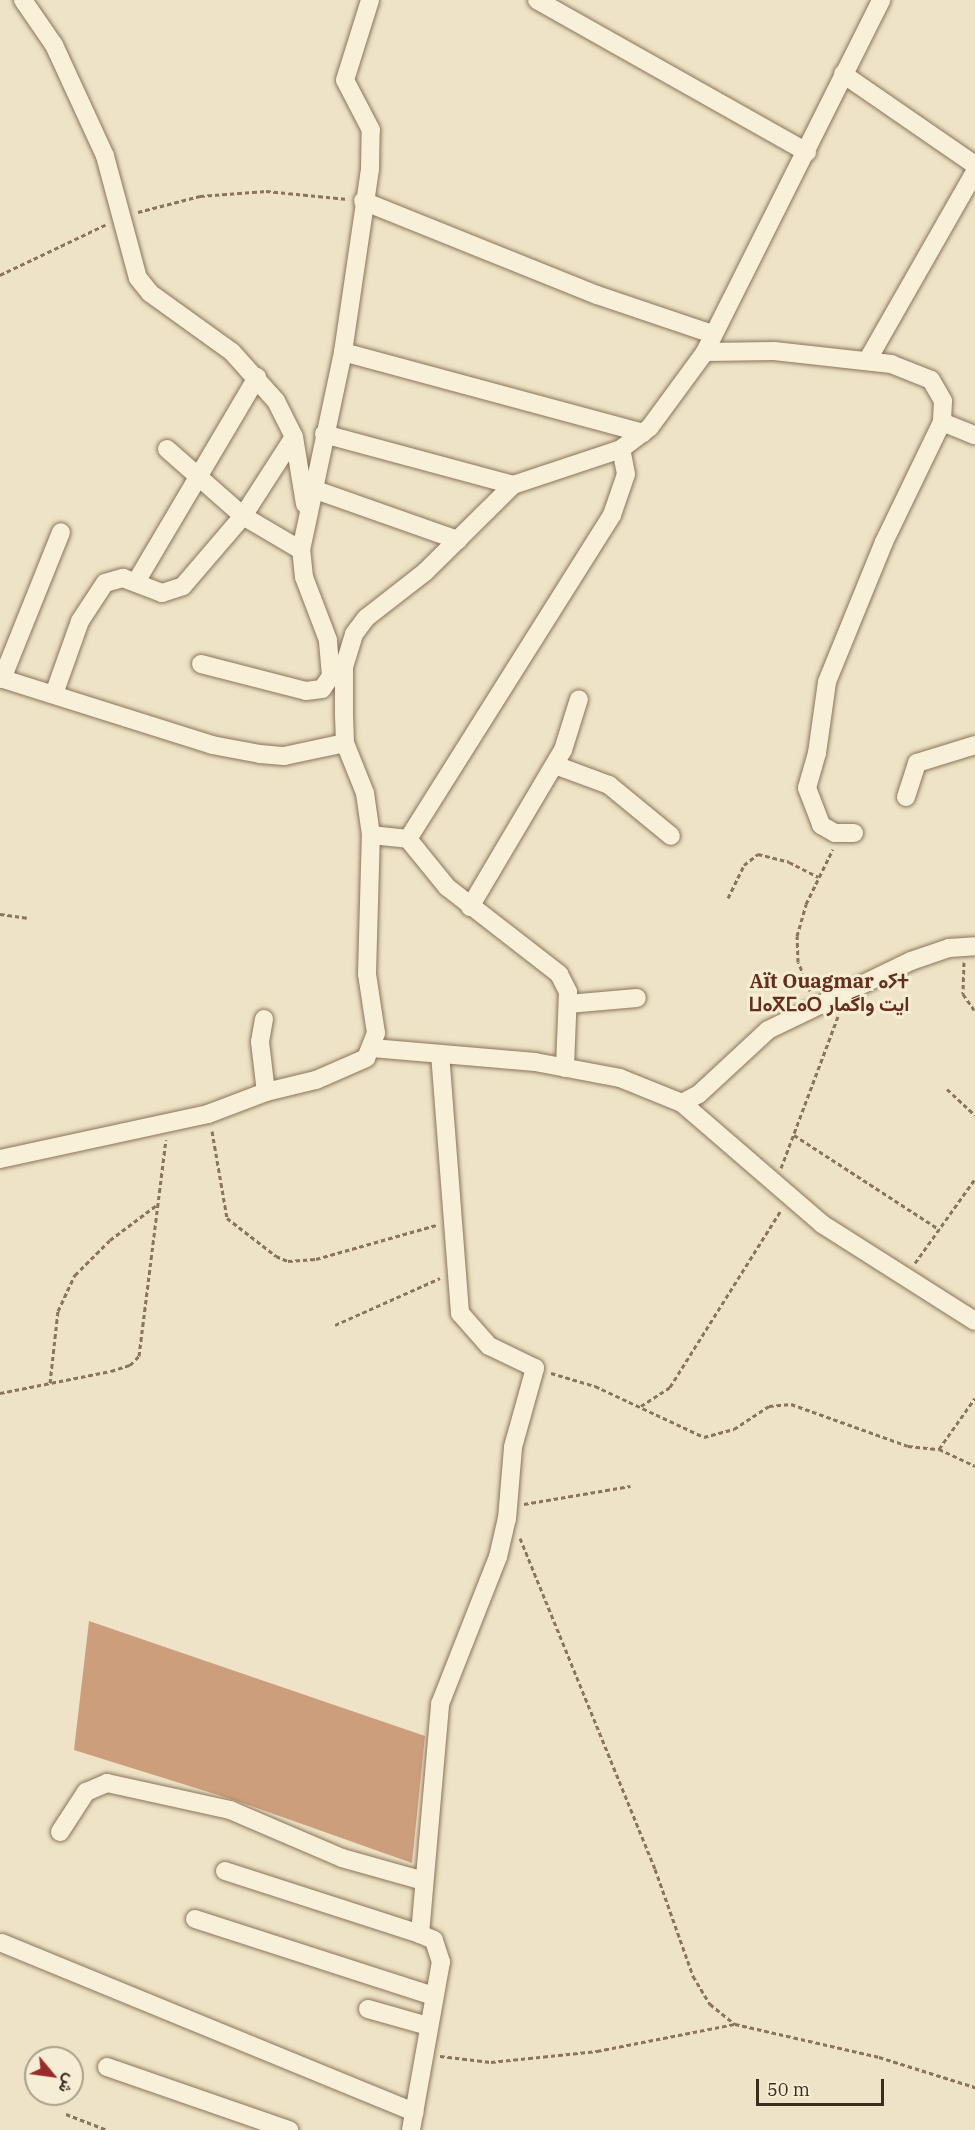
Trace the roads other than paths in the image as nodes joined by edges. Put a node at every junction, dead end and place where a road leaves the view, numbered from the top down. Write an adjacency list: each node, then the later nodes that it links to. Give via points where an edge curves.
1 (23, 0): 14 (street, via 50,38 102,147 143,287 209,334)
2 (370, 0): 9 (street, via 345,78 350,97 371,130 370,169)
3 (537, 0): 6 (street)
4 (882, 0): 5 (street)
5 (843, 74): 6 (street); 7 (street)
6 (807, 152): 10 (street)
7 (975, 165)
8 (975, 172): 13 (street)
9 (363, 201): 10 (street, via 597,295); 11 (street)
10 (712, 334): 12 (street)
11 (343, 352): 16 (street); 17 (street)
12 (705, 352): 13 (street, via 774,351); 16 (street)
13 (867, 360): 15 (street, via 931,380 943,401)
14 (256, 377): 19 (street, via 276,400); 22 (street)
15 (942, 422): 18 (street); 39 (street, via 884,542 827,682 817,753 807,788 821,825)
16 (642, 433): 21 (street)
17 (324, 434): 23 (street); 24 (street)
18 (975, 435)
19 (294, 437): 25 (street); 26 (street)
20 (167, 448): 22 (street)
21 (621, 449): 23 (street); 42 (street, via 626,474 612,515)
22 (198, 473): 25 (street); 30 (street)
23 (513, 485): 28 (street)
24 (312, 489): 26 (street); 28 (street)
25 (243, 516): 29 (street); 30 (street, via 183,586 162,593)
26 (308, 518): 29 (street)
27 (60, 532): 32 (street)
28 (458, 540): 35 (street, via 425,572 366,618 354,634 344,667)
29 (301, 550): 31 (street, via 304,578 328,640 332,669 326,686 306,691)
30 (136, 582): 33 (street, via 116,578 97,592 81,621)
31 (201, 664)
32 (1, 678): 33 (street)
33 (54, 694): 35 (street, via 212,745 260,754 284,756)
34 (579, 699): 37 (street, via 569,737)
35 (345, 743): 40 (street, via 365,793)
36 (975, 745): 38 (street, via 917,763)
37 (555, 765): 41 (street, via 609,785); 43 (street)
38 (906, 797)
39 (848, 833)
40 (372, 835): 42 (street); 48 (street, via 366,892 367,974 376,1025)
41 (672, 836)
42 (408, 839): 43 (street, via 447,887)
43 (470, 907): 46 (street, via 551,965 568,992)
44 (971, 946): 52 (street, via 911,961 768,1030 699,1094)
45 (637, 998): 46 (street)
46 (568, 1004): 50 (street)
47 (264, 1019): 51 (street, via 260,1042)
48 (372, 1048): 49 (street); 51 (street, via 354,1065)
49 (440, 1056): 50 (street, via 502,1057); 57 (street, via 460,1313 474,1334 535,1368 513,1447 507,1513 483,1604 440,1704)
50 (565, 1068): 52 (street, via 620,1078)
51 (266, 1092): 53 (street, via 208,1114)
52 (682, 1103): 54 (street, via 822,1224)
53 (0, 1159)
54 (975, 1321)
55 (60, 1832): 57 (street, via 86,1792 107,1782 230,1810 342,1858)
56 (225, 1871): 59 (street)
57 (424, 1881): 59 (street)
58 (195, 1919): 61 (street)
59 (420, 1934): 61 (street, via 434,1940 441,1953)
60 (2, 1943): 65 (street)
61 (434, 1996): 63 (street)
62 (368, 2009): 63 (street)
63 (428, 2026): 65 (street)
64 (107, 2067): 66 (street)
65 (416, 2112): 67 (street)
66 (289, 2130)
67 (411, 2130)

